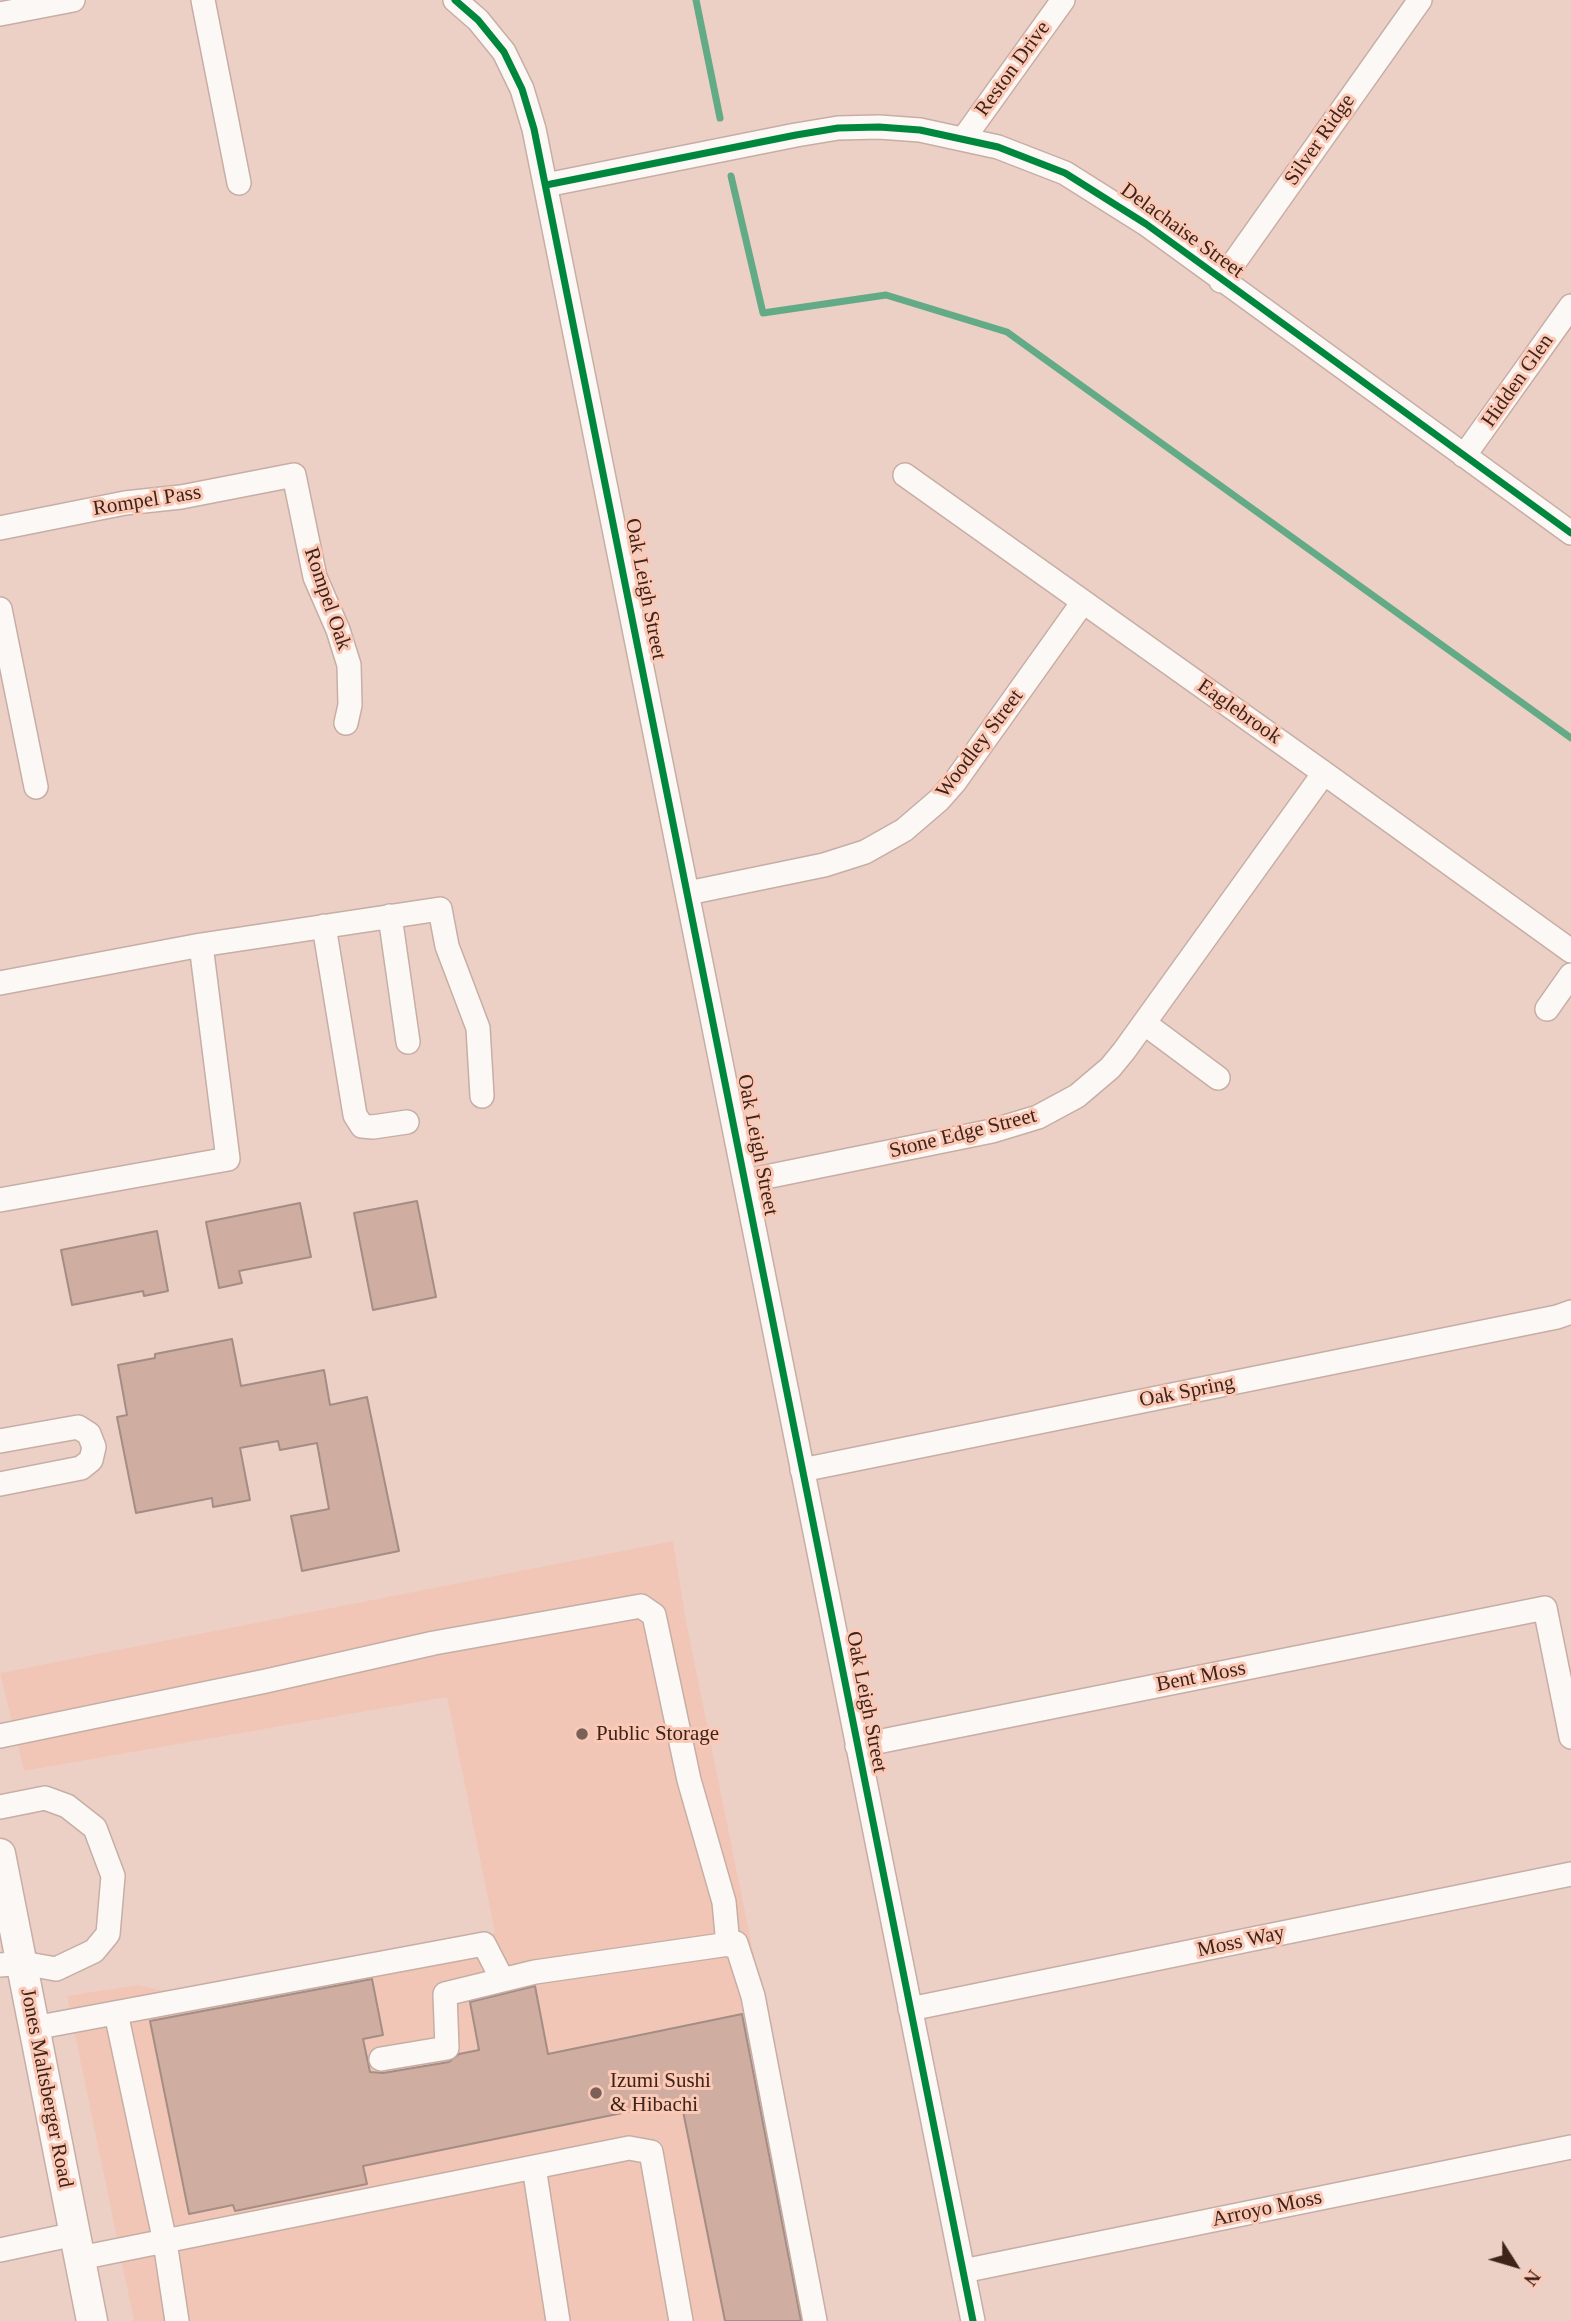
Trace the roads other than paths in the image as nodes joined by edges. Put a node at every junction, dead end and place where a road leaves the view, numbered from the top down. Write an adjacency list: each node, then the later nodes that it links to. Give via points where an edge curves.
1 (73, 0): 6 (street)
2 (203, 0): 8 (street)
3 (454, 0): 9 (street, Oak Leigh Street, via 504,52 522,89)
4 (1063, 0): 7 (street, Reston Drive)
5 (1420, 0): 10 (street, Silver Ridge)
6 (0, 14)
7 (964, 138): 9 (street, Delachaise Street, via 920,130 838,128); 10 (street, Delachaise Street, via 998,146 1065,173 1146,224)
8 (239, 183)
9 (546, 185): 22 (street, Oak Leigh Street)
10 (1221, 281): 12 (street, Delachaise Street)
11 (1571, 306): 12 (street, Hidden Glen)
12 (1464, 456): 16 (street, Delachaise Street)
13 (294, 475): 15 (street, Rompel Pass); 19 (street, Rompel Oak, via 316,577 349,665)
14 (905, 475): 17 (street, Eaglebrook)
15 (0, 528)
16 (1571, 533)
17 (1083, 602): 20 (street, Eaglebrook); 22 (street, Woodley Street, via 954,783 905,830 865,852 824,865)
18 (0, 609): 21 (street)
19 (346, 723)
20 (1324, 773): 26 (street, Eaglebrook); 30 (street, Stone Edge Street)
21 (36, 787)
22 (688, 893): 35 (street, Oak Leigh Street)
23 (390, 916): 24 (street); 31 (street); 33 (street, via 440,909 447,946 478,1028)
24 (324, 926): 25 (street); 34 (street, via 355,1115 362,1126)
25 (201, 945): 28 (street); 36 (street, via 228,1159)
26 (1571, 951)
27 (1571, 975): 29 (street)
28 (0, 983)
29 (1547, 1009)
30 (1144, 1023): 32 (street); 35 (street, Stone Edge Street, via 1094,1083 1038,1117 992,1131)
31 (408, 1042)
32 (1218, 1078)
33 (482, 1096)
34 (407, 1122)
35 (746, 1181): 39 (street, Oak Leigh Street)
36 (0, 1200)
37 (1571, 1312): 39 (street, Oak Spring)
38 (0, 1441): 40 (street, via 78,1427 89,1434 94,1447 91,1460 80,1468)
39 (802, 1471): 43 (street, Oak Leigh Street)
40 (0, 1484)
41 (0, 1735): 47 (street, via 435,1643 641,1605 654,1615 689,1780 723,1902)
42 (1571, 1737): 43 (street, Bent Moss, via 1545,1608)
43 (857, 1746): 50 (street, Oak Leigh Street)
44 (0, 1807): 48 (street, via 45,1798 67,1806 95,1828 113,1876 108,1934 94,1951 56,1969)
45 (0, 1854): 48 (main road, Jones Maltsberger Road)
46 (1571, 1874): 50 (street, Moss Way)
47 (728, 1945): 49 (street); 64 (street, via 736,1943 753,1996)
48 (11, 1964): 52 (main road, Jones Maltsberger Road)
49 (502, 1979): 51 (street, via 485,1944); 53 (street, via 445,1994 447,2048)
50 (910, 2009): 59 (street, Oak Leigh Street)
51 (116, 2013): 52 (street); 56 (street)
52 (34, 2028): 57 (main road, Jones Maltsberger Road)
53 (381, 2060)
54 (1571, 2147): 59 (street, Arroyo Moss)
55 (534, 2167): 56 (street); 62 (street); 63 (street, via 629,2148 651,2152)
56 (165, 2242): 57 (street); 61 (street)
57 (78, 2246): 58 (street); 60 (main road, Jones Maltsberger Road)
58 (0, 2250)
59 (963, 2271): 65 (street, Oak Leigh Street)
60 (89, 2320)
61 (177, 2321)
62 (558, 2321)
63 (681, 2321)
64 (816, 2321)
65 (973, 2321)

